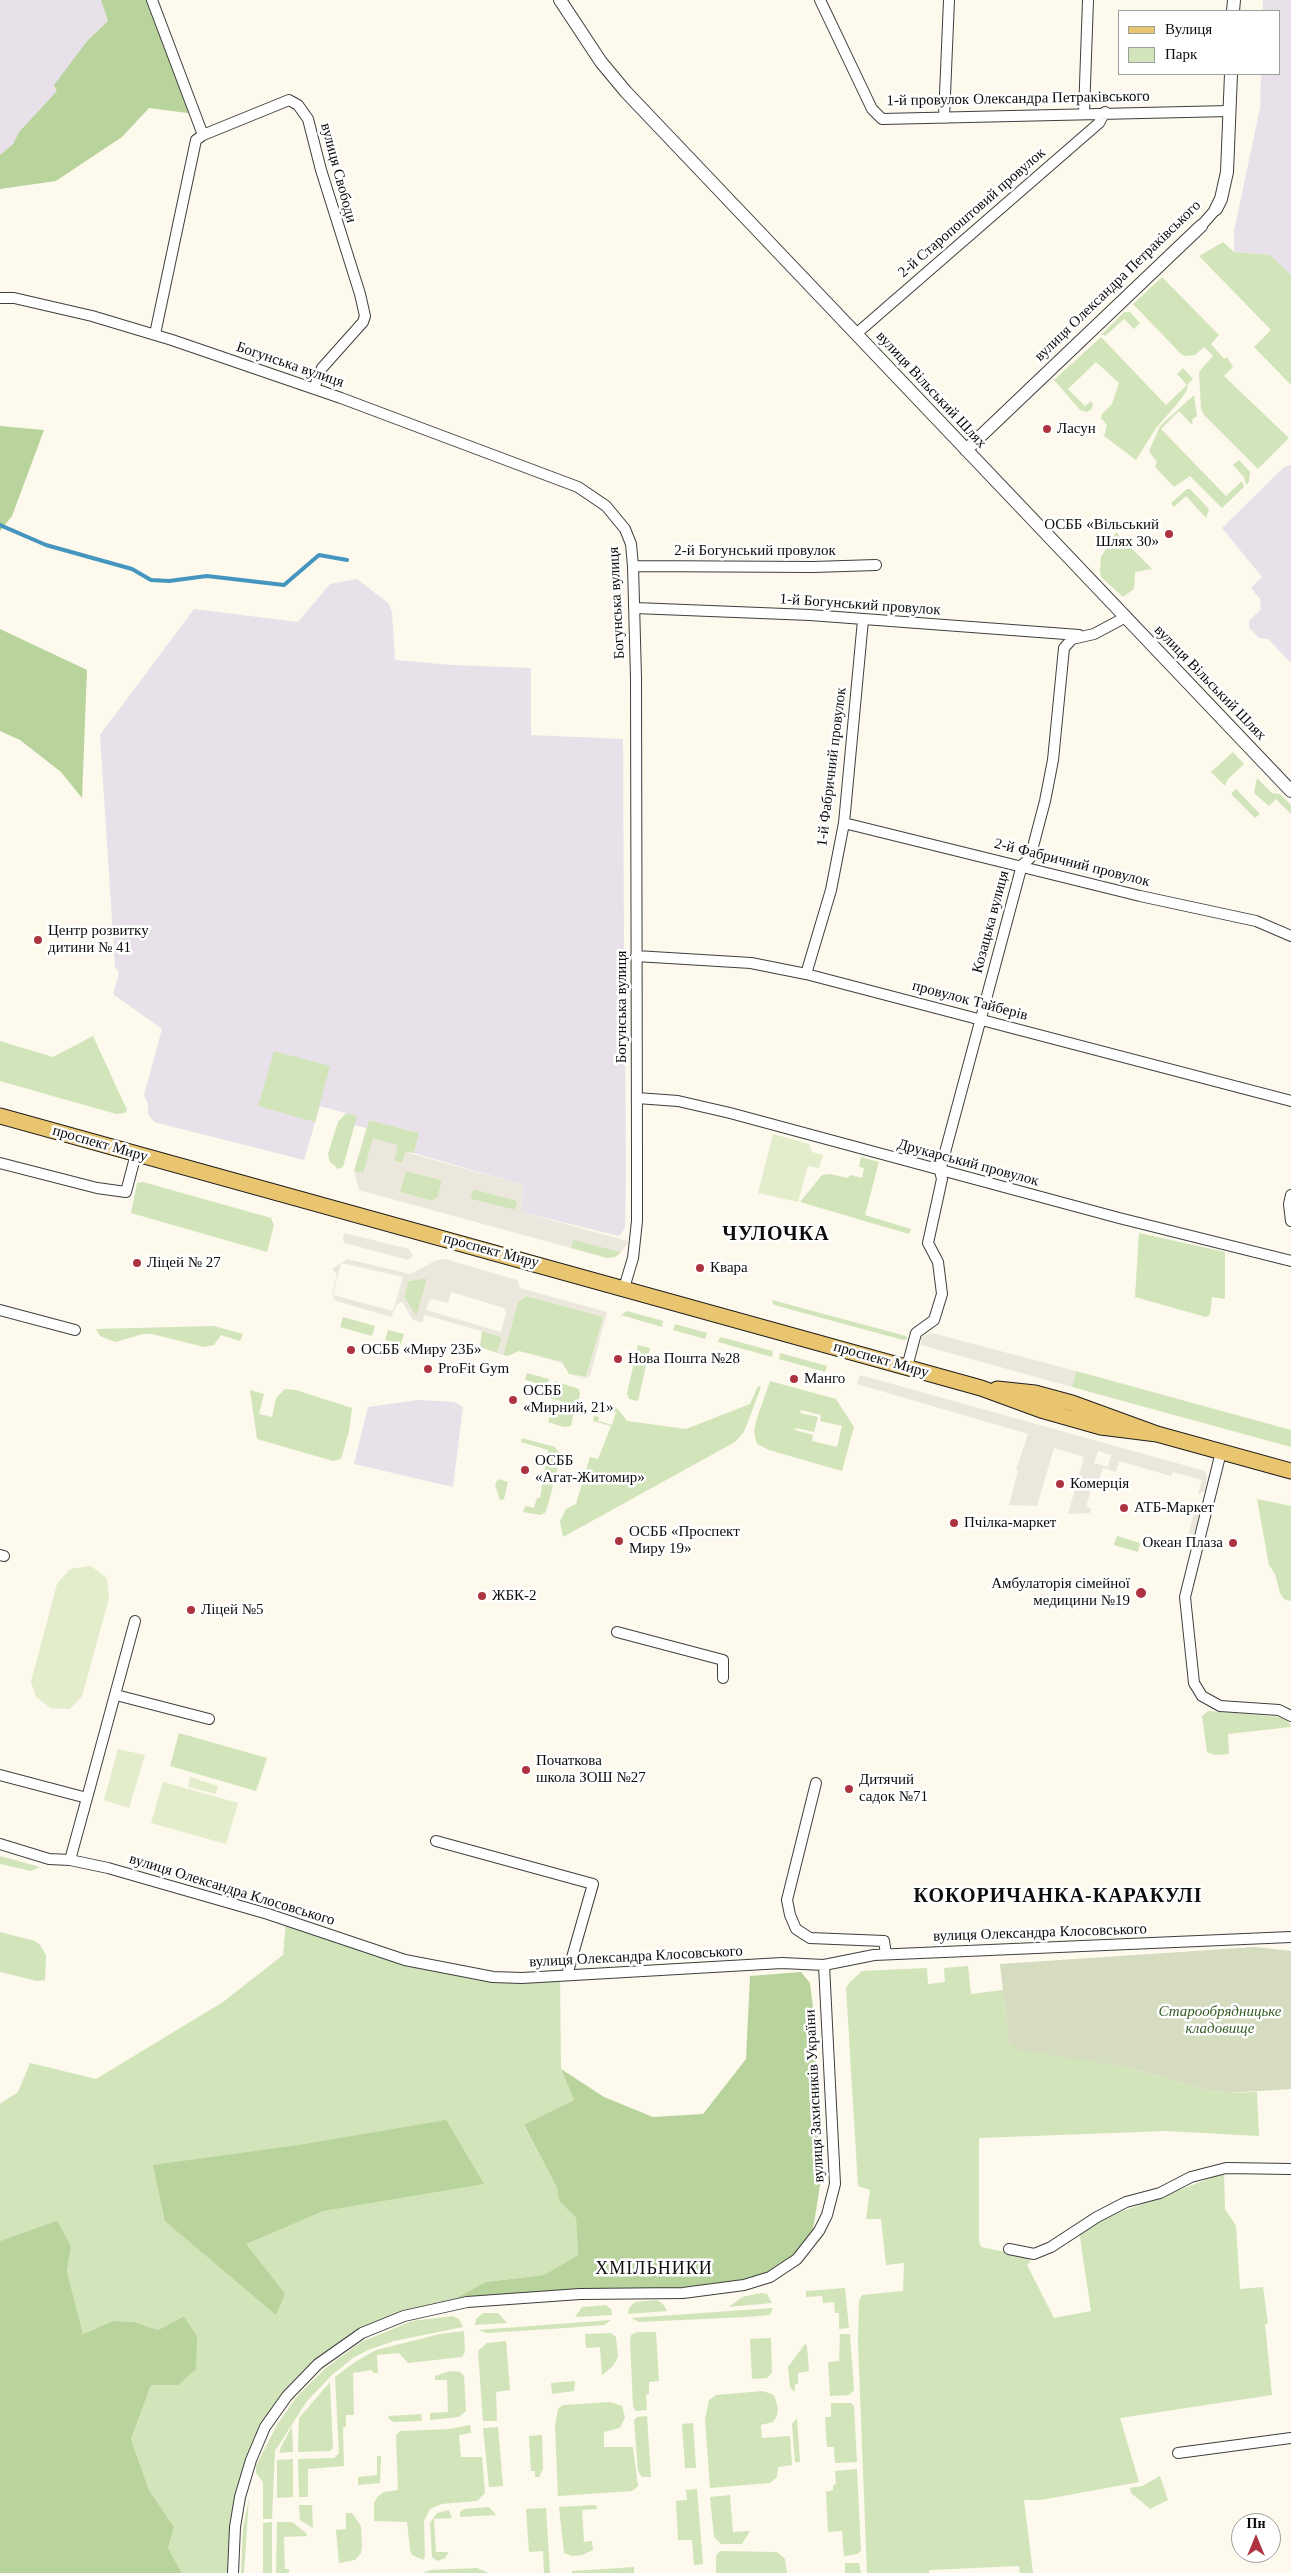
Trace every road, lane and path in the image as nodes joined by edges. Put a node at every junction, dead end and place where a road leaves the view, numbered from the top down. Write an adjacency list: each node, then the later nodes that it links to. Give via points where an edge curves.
1 (152, 0): 11 (street)
2 (560, 0): 16 (street, вулиця Вільський Шлях, via 626,92)
3 (820, 0): 10 (street, 1-й провулок Олександра Петраківського, via 872,109 882,119)
4 (949, 0): 10 (street)
5 (1088, 0): 9 (street)
6 (1230, 75): 7 (street, вулиця Олександра Петраківського)
7 (1229, 111): 8 (street, 1-й провулок Олександра Петраківського); 12 (street, вулиця Олександра Петраківського, via 1227,172)
8 (1105, 112): 9 (street, 1-й провулок Олександра Петраківського); 16 (street, 2-й Старопоштовий провулок, via 1099,123)
9 (1084, 113): 10 (street, 1-й провулок Олександра Петраківського)
10 (944, 118)
11 (202, 136): 15 (street, via 196,140); 17 (street, вулиця Свободи, via 289,100 298,105 308,119 365,316 322,368)
12 (1216, 209): 13 (street, вулиця Олександра Петраківського)
13 (1201, 226): 18 (street, вулиця Олександра Петраківського)
14 (0, 298): 15 (street, Богунська вулиця, via 14,298 92,316)
15 (155, 334): 17 (street, Богунська вулиця)
16 (856, 334): 18 (street, вулиця Вільський Шлях)
17 (314, 388): 20 (street, Богунська вулиця, via 586,492 606,506 625,530 631,544)
18 (966, 450): 22 (street, вулиця Вільський Шлях)
19 (876, 564): 20 (street, 2-й Богунський провулок)
20 (633, 566): 21 (street, Богунська вулиця)
21 (634, 608): 23 (street, 1-й Богунський провулок); 29 (street, Богунська вулиця)
22 (1124, 618): 24 (street, Козацька вулиця, via 1094,634); 25 (street, вулиця Вільський Шлях)
23 (863, 620): 24 (street, 1-й Богунський провулок); 26 (street, 1-й Фабричний провулок)
24 (1082, 635): 27 (street, Козацька вулиця, via 1072,639 1064,648 1051,776 1030,858)
25 (1291, 791)
26 (844, 823): 27 (street, 2-й Фабричний провулок); 30 (street, 1-й Фабричний провулок, via 830,890)
27 (1022, 866): 28 (street, 2-й Фабричний провулок, via 1256,921); 31 (street, Козацька вулиця)
28 (1291, 936)
29 (636, 956): 30 (street, провулок Тайберів, via 751,964); 32 (street, Богунська вулиця)
30 (806, 974): 31 (street, провулок Тайберів)
31 (980, 1018): 33 (street, провулок Тайберів); 37 (street, Козацька вулиця)
32 (637, 1098): 37 (street, Друкарський провулок, via 678,1102 730,1113); 41 (street, Богунська вулиця, via 637,1221 633,1258)
33 (1291, 1102)
34 (0, 1116): 35 (main road, проспект Миру)
35 (136, 1154): 36 (street, via 126,1192 97,1188); 41 (main road, проспект Миру)
36 (0, 1163)
37 (940, 1171): 40 (street, Друкарський провулок); 44 (street, Козацька вулиця, via 942,1179 928,1243 936,1256 942,1292 934,1320 916,1333)
38 (1291, 1195): 39 (street)
39 (1291, 1221)
40 (1291, 1261)
41 (624, 1288): 44 (main road, проспект Миру)
42 (0, 1310): 43 (street)
43 (75, 1330)
44 (907, 1367): 45 (main road, проспект Миру, via 981,1388 1054,1398)
45 (1222, 1452): 46 (main road, проспект Миру); 51 (street, via 1185,1597 1194,1683 1202,1696 1220,1706 1279,1710)
46 (1291, 1471)
47 (136, 1621): 50 (street)
48 (617, 1632): 49 (street, via 723,1660)
49 (723, 1678)
50 (116, 1695): 52 (street); 55 (street)
51 (1291, 1716)
52 (209, 1719)
53 (0, 1775): 55 (street)
54 (816, 1783): 60 (street, via 787,1900 790,1915 796,1929 810,1938 884,1941)
55 (87, 1798): 58 (street)
56 (436, 1841): 62 (street, via 592,1884)
57 (0, 1844): 58 (street, вулиця Олександра Клосовського, via 49,1859)
58 (70, 1860): 62 (street, вулиця Олександра Клосовського, via 268,1914 405,1960 493,1977)
59 (1291, 1937): 60 (street, вулиця Олександра Клосовського)
60 (886, 1954): 61 (street, вулиця Олександра Клосовського)
61 (824, 1965): 62 (street, вулиця Олександра Клосовського, via 782,1964); 67 (street, вулиця Захисників України, via 836,2171 833,2198 819,2231 797,2259 770,2277 744,2285 683,2293 580,2294 467,2302 404,2316 349,2341 297,2385 277,2408 260,2439 240,2496)
62 (567, 1975)
63 (1291, 2169): 64 (street, via 1226,2168 1191,2177 1160,2193 1126,2202 1034,2254)
64 (1009, 2249)
65 (1291, 2438): 66 (street)
66 (1178, 2453)
67 (233, 2573)

